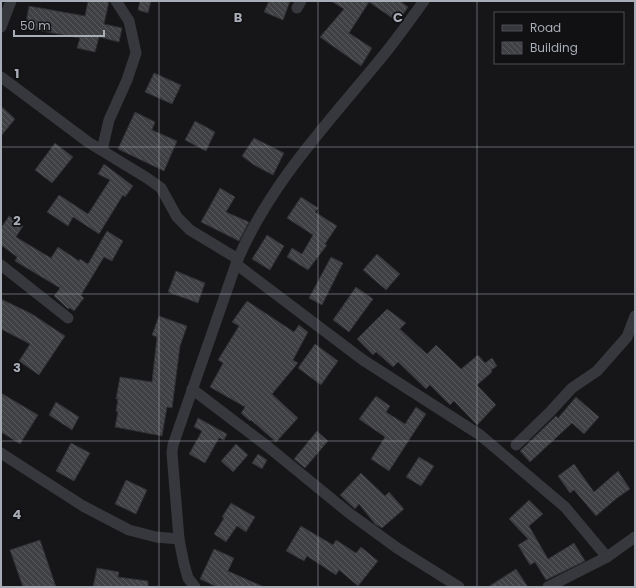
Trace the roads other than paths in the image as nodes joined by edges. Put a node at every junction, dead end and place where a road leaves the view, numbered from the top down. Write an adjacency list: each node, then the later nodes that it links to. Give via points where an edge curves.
1 (11, 1): 4 (street)
2 (116, 1): 6 (street, via 129,21 136,53 109,120)
3 (424, 1): 7 (street, via 383,56 288,172 245,241)
4 (1, 26)
5 (1, 77): 6 (street)
6 (102, 150): 7 (street, via 161,188 178,217 190,230)
7 (237, 262): 11 (street); 16 (street, via 363,360 480,435 565,507)
8 (1, 265): 10 (street)
9 (635, 316): 12 (street, via 626,337 597,370 572,388)
10 (68, 318)
11 (192, 389): 15 (street, via 172,453); 18 (street, via 397,548)
12 (516, 445)
13 (1, 453): 15 (street, via 83,506 129,530 156,537)
14 (635, 537): 16 (street)
15 (179, 539): 17 (street, via 185,572)
16 (606, 557): 19 (street)
17 (195, 587)
18 (459, 587)
19 (548, 587)

